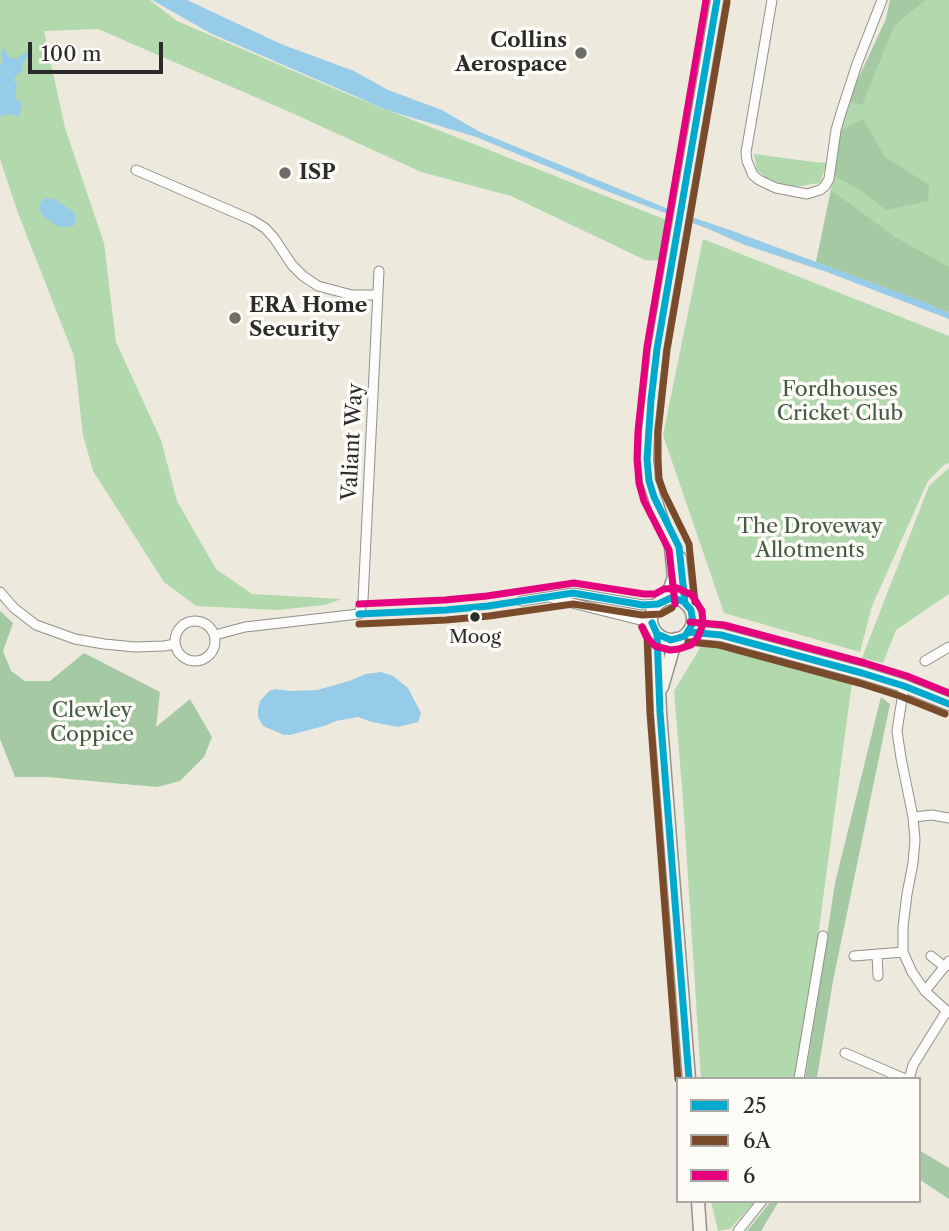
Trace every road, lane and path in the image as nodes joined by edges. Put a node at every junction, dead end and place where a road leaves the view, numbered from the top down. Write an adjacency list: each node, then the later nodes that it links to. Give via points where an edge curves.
1 (717, 0): 7 (street, via 657,349 647,459)
2 (772, 0): 3 (street, via 747,161 759,180 807,194 820,190 829,179 841,113)
3 (882, 0)
4 (136, 170): 6 (street, via 265,228 292,265 318,286 352,295)
5 (379, 271): 6 (street, Valiant Way)
6 (378, 295): 16 (street, Valiant Way, via 359,614 244,627)
7 (654, 497): 11 (street, via 671,547 674,577); 12 (street, via 679,547)
8 (0, 592): 19 (street, via 36,625 75,639 135,647)
9 (547, 597): 10 (street); 11 (street, via 573,593 643,605); 14 (street)
10 (522, 601)
11 (662, 602): 12 (street, via 675,598); 14 (street, via 652,613)
12 (685, 603): 13 (street)
13 (693, 618): 15 (street); 17 (street)
14 (655, 628): 18 (street, via 666,639); 23 (street)
15 (689, 632): 17 (street); 18 (street)
16 (215, 635): 19 (street, via 211,627 195,620 180,627); 19 (street, via 212,652 199,662 183,658)
17 (721, 635): 22 (street)
18 (676, 639): 23 (street)
19 (174, 644)
20 (949, 647): 21 (street)
21 (925, 661)
22 (904, 686): 24 (street); 25 (street, via 897,732)
23 (660, 694): 37 (street)
24 (949, 704)
25 (913, 817): 26 (street); 28 (street, via 915,840)
26 (949, 818)
27 (823, 936): 38 (street)
28 (903, 952): 29 (street); 34 (street)
29 (877, 954): 30 (street); 33 (street)
30 (854, 956)
31 (931, 956): 32 (street)
32 (947, 964): 34 (street)
33 (878, 976)
34 (925, 991): 35 (street)
35 (948, 1013): 40 (street)
36 (845, 1053): 39 (street)
37 (689, 1077)
38 (799, 1077)
39 (902, 1077)
40 (908, 1077)
41 (698, 1203): 43 (street)
42 (760, 1203): 44 (street)
43 (700, 1231)
44 (738, 1231)

